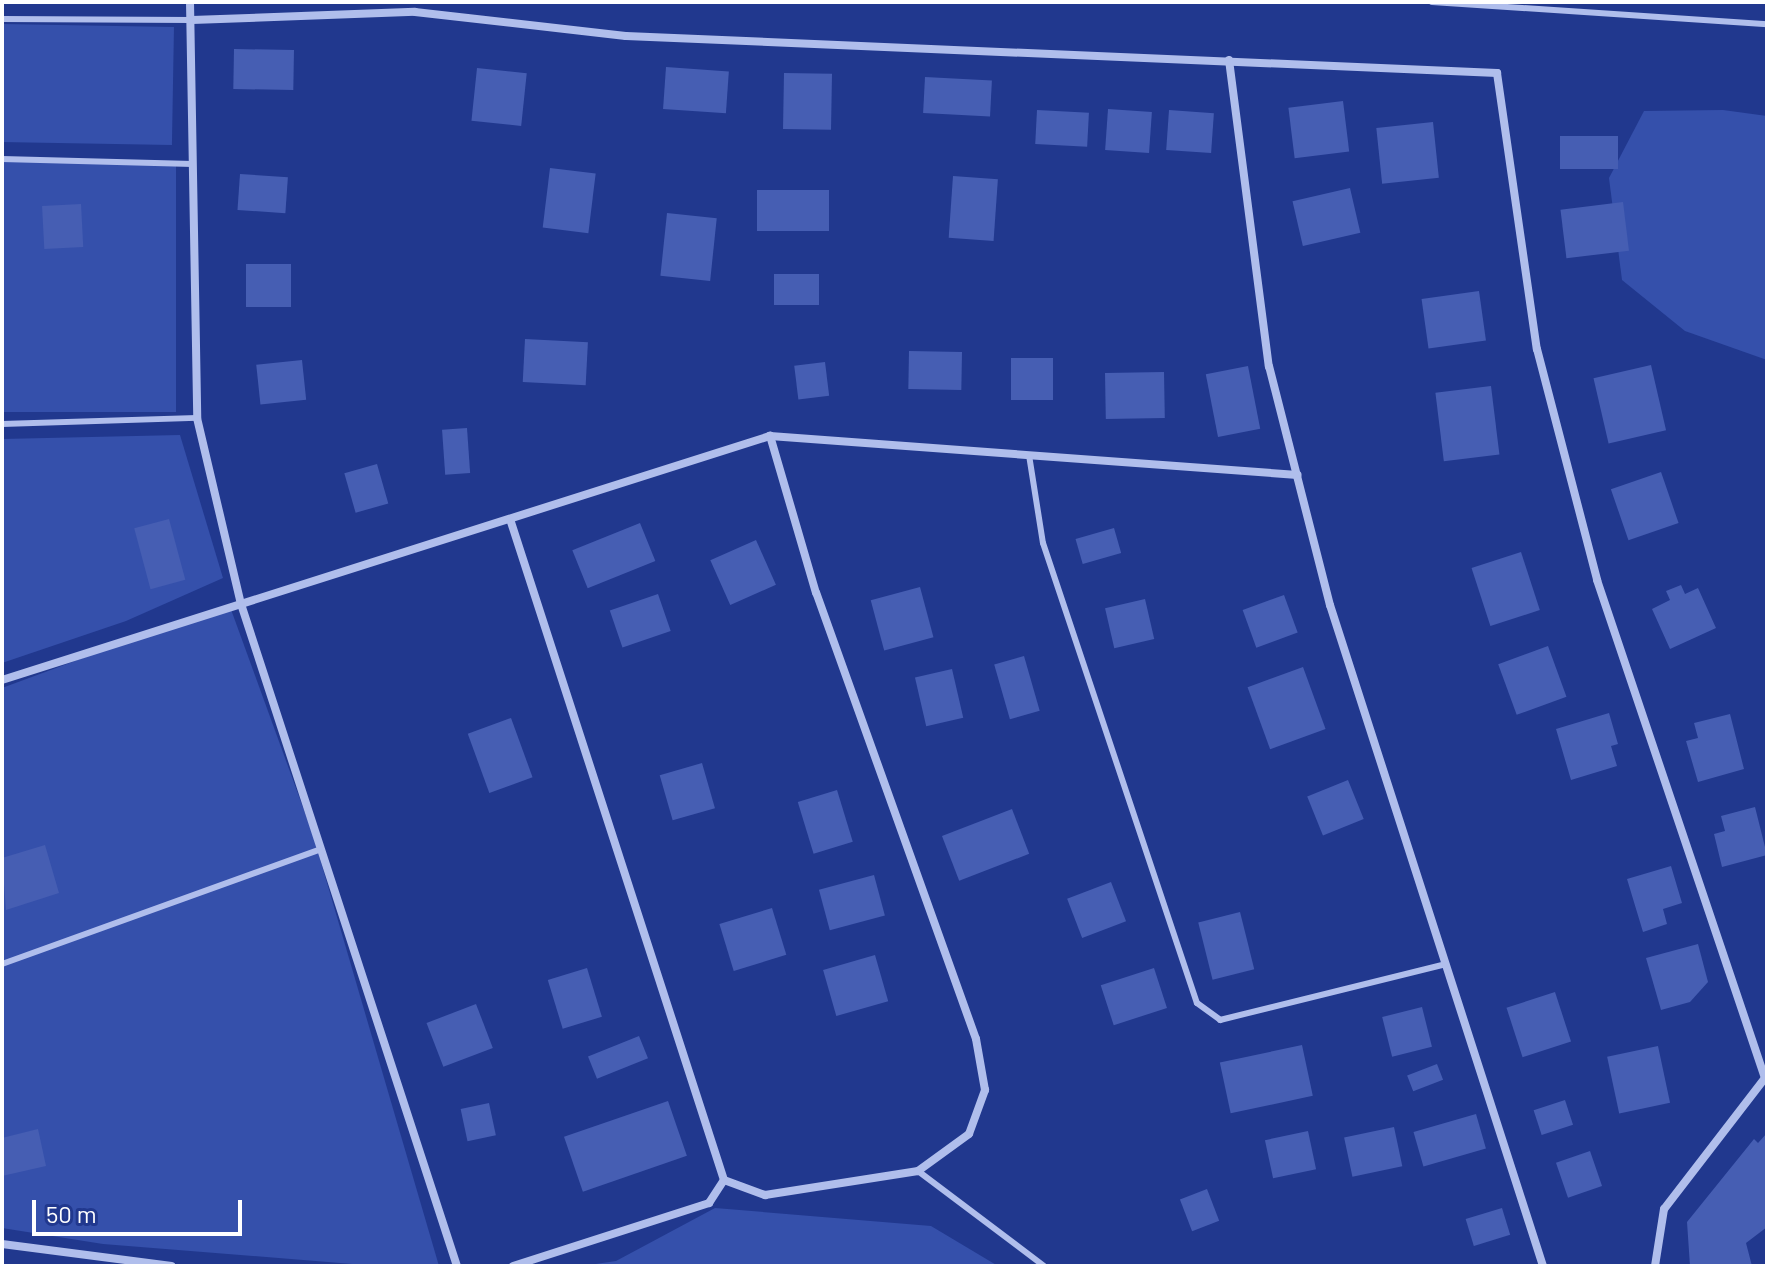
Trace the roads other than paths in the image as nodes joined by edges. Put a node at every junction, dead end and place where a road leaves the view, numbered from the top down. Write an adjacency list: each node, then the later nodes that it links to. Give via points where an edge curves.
1 (190, 2): 4 (street)
2 (1432, 2): 5 (lane)
3 (2, 19): 4 (lane)
4 (192, 20): 6 (street, via 415,12 626,36); 8 (street)
5 (1767, 24)
6 (1229, 60): 13 (street, via 1269,366); 20 (street, via 1497,73 1537,349 1597,580)
7 (2, 159): 8 (lane)
8 (193, 164): 9 (street)
9 (197, 418): 10 (lane); 15 (street)
10 (2, 424)
11 (770, 436): 12 (street); 14 (street); 21 (street, via 816,593 976,1039 985,1090 969,1134)
12 (1029, 455): 13 (street); 19 (lane, via 1043,543 1197,1003 1220,1020)
13 (1298, 475): 19 (street, via 1330,605)
14 (510, 519): 15 (street); 22 (street)
15 (241, 604): 16 (street); 17 (street)
16 (2, 680)
17 (321, 849): 18 (lane); 25 (street)
18 (2, 964)
19 (1446, 964): 28 (street)
20 (1766, 1077): 29 (street, via 1664,1209)
21 (918, 1171): 22 (street, via 765,1195); 27 (lane)
22 (724, 1180): 26 (street, via 709,1203)
23 (2, 1244): 24 (street)
24 (172, 1266)
25 (457, 1266)
26 (513, 1266)
27 (1044, 1266)
28 (1543, 1266)
29 (1655, 1266)

